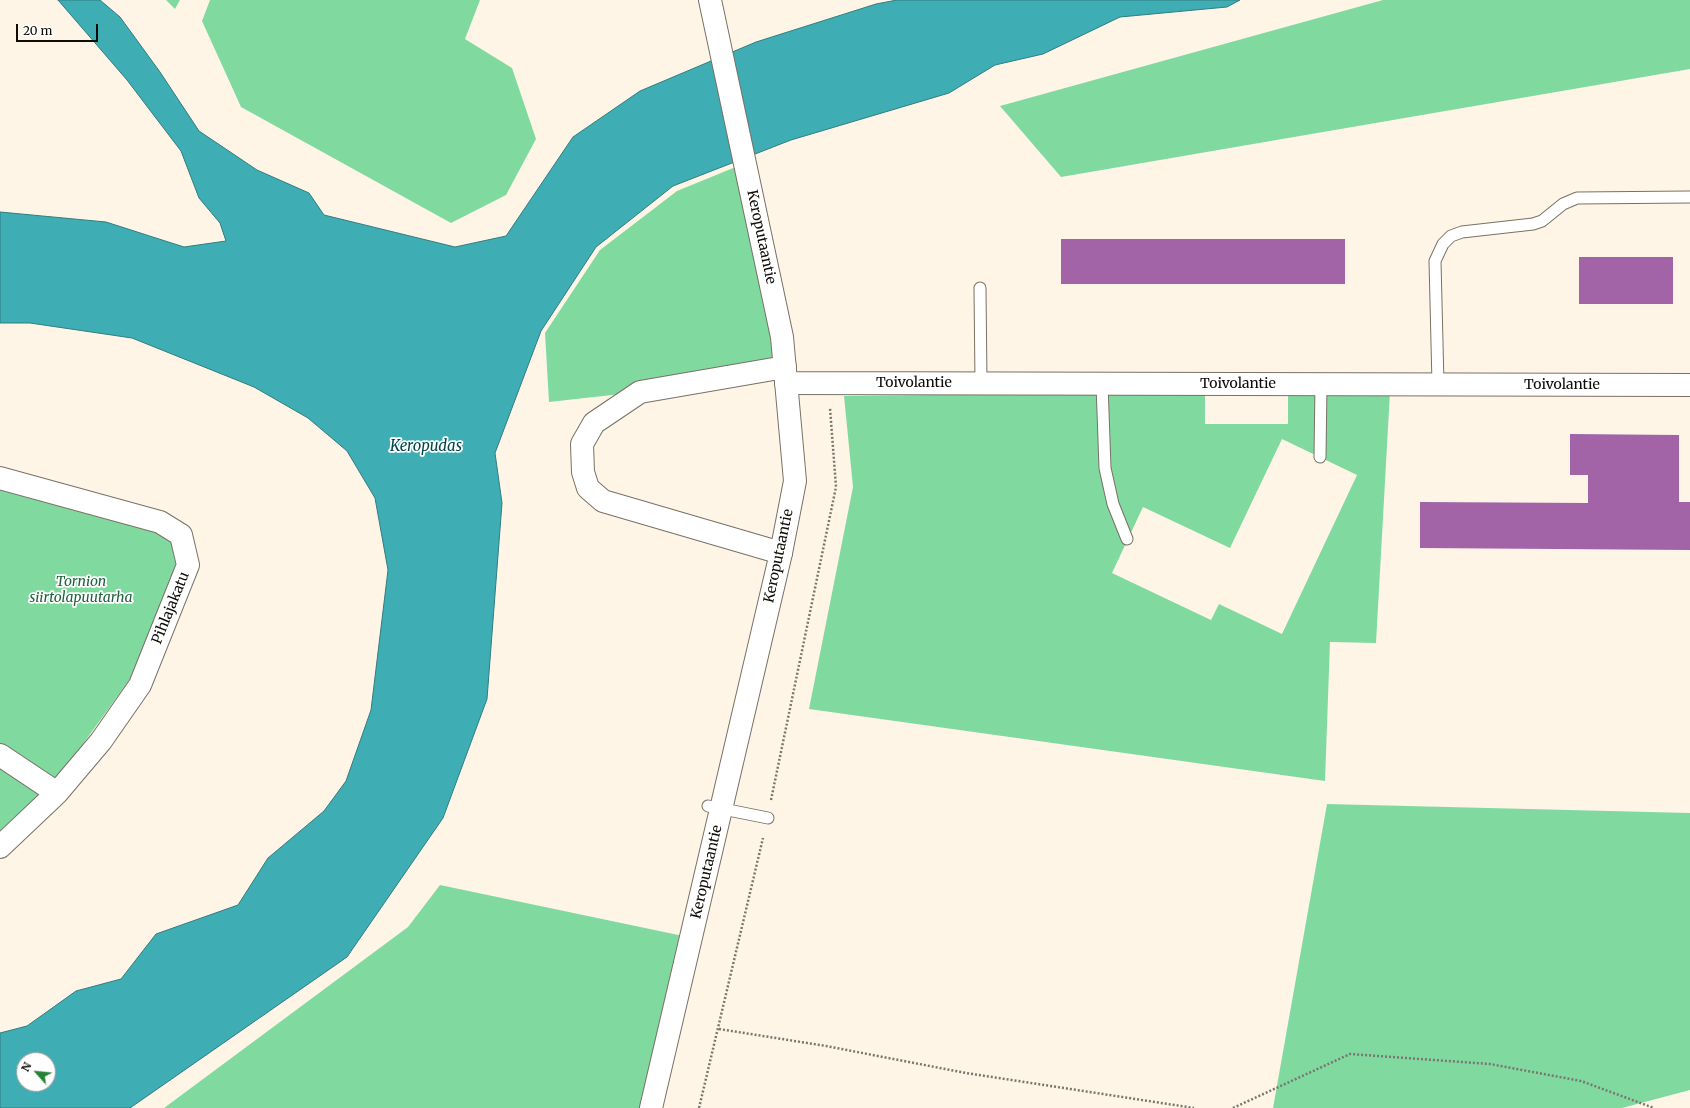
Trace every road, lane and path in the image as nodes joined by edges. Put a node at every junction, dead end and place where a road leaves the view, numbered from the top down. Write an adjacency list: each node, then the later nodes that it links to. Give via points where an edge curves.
1 (710, 5): 4 (street, Keroputaantie, via 782,337)
2 (1690, 197): 9 (lane, via 1577,198 1563,204 1542,221 1534,224 1462,232 1451,236 1443,244 1435,261)
3 (980, 288): 6 (lane)
4 (785, 375): 5 (street, Toivolantie); 14 (street, Keroputaantie, via 795,481); 14 (street, Toivolantie, via 640,392 594,423 582,444 583,472 588,488 603,501)
5 (829, 383): 6 (street, Toivolantie); 18 (path, via 836,487)
6 (980, 383): 7 (street, Toivolantie)
7 (1102, 384): 8 (street, Toivolantie); 13 (lane, via 1105,468 1113,504)
8 (1321, 384): 9 (street, Toivolantie); 11 (lane)
9 (1438, 384): 10 (street, Toivolantie)
10 (1690, 385)
11 (1320, 457)
12 (0, 478): 16 (street, Pihlajakatu, via 160,522 180,535 188,565 140,685 102,741)
13 (1128, 539)
14 (780, 553): 17 (street, Keroputaantie)
15 (0, 755): 16 (street)
16 (57, 793): 19 (street, Pihlajakatu)
17 (715, 808): 18 (lane); 21 (street, Keroputaantie)
18 (768, 818): 20 (path)
19 (0, 847)
20 (719, 1029): 22 (path); 23 (path, via 826,1046 966,1073)
21 (651, 1108)
22 (700, 1108)
23 (1194, 1108)
24 (1233, 1108): 25 (path, via 1350,1054 1490,1064 1581,1081)
25 (1654, 1108)

